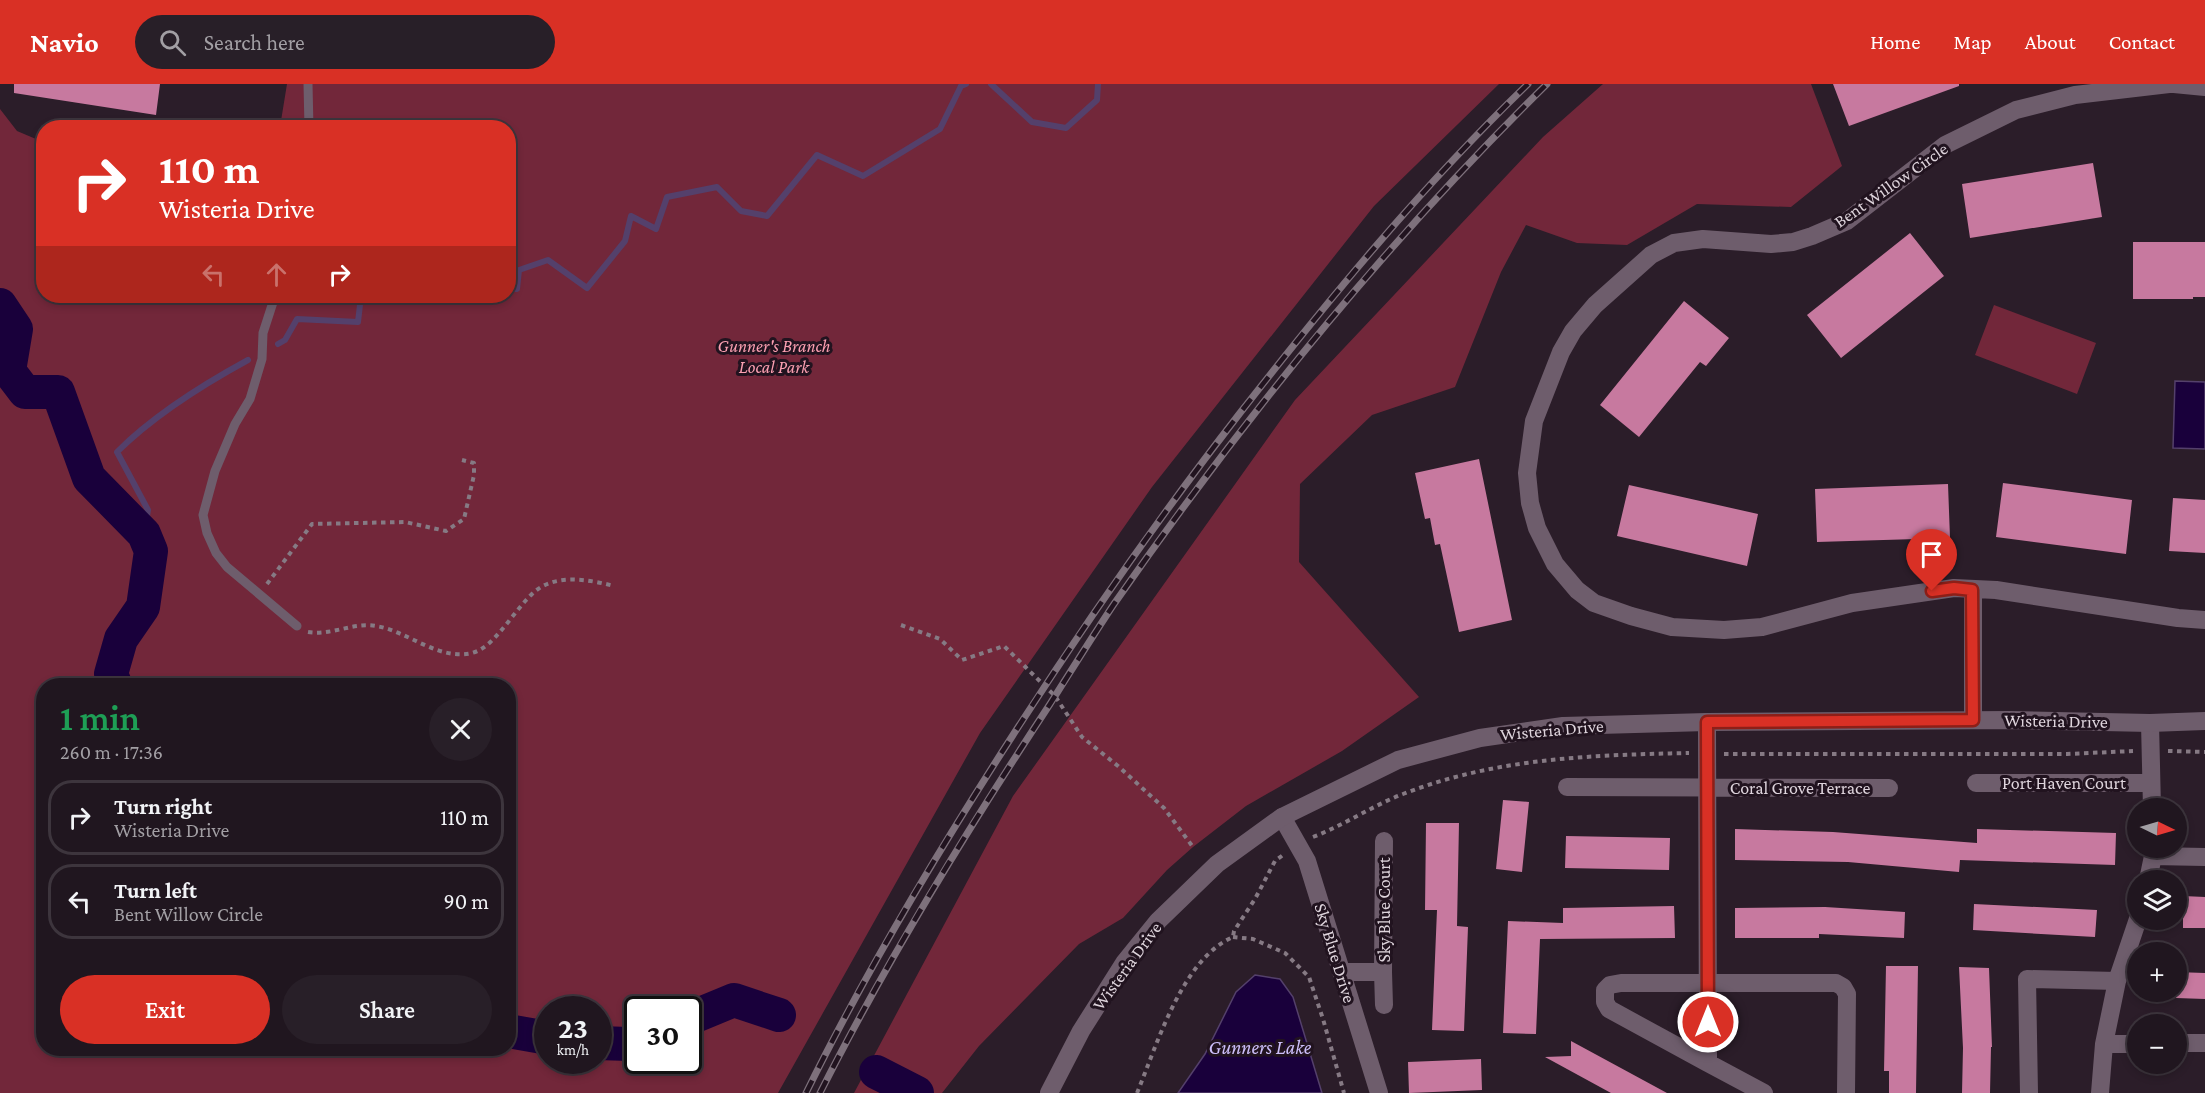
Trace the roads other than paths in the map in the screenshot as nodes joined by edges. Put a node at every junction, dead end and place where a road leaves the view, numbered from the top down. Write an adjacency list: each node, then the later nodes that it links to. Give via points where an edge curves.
1 (308, 84): 5 (lane)
2 (2169, 84): 7 (street, Bent Willow Circle, via 2075,95 2016,111 1945,145 1847,221 1803,239 1771,244 1703,239 1674,243 1651,255 1594,304 1567,341 1550,379 1534,421 1527,473 1530,503 1537,528 1555,564 1594,603 1672,627 1724,630 1762,627 1851,603 1910,593)
3 (2174, 84): 4 (street)
4 (2205, 87)
5 (309, 120)
6 (273, 303): 9 (lane, via 250,399 215,471 203,515 207,533 226,567)
7 (1972, 590): 8 (street, Bent Willow Circle, via 1996,590); 10 (street)
8 (2205, 620)
9 (297, 626)
10 (1973, 720): 12 (street, Wisteria Drive); 13 (street, Wisteria Drive)
11 (2205, 721): 13 (street, Wisteria Drive)
12 (1707, 722): 16 (street); 20 (street, Wisteria Drive, via 1563,726 1480,738 1398,760)
13 (2150, 723): 15 (street)
14 (1977, 783): 15 (street, Port Haven Court)
15 (2151, 783): 19 (street)
16 (1708, 787): 17 (street, Coral Grove Terrace); 18 (street, Coral Grove Terrace); 28 (street)
17 (1567, 788)
18 (1889, 788)
19 (2152, 798)
20 (1282, 817): 25 (street, Sky Blue Drive, via 1307,861); 35 (street, Wisteria Drive, via 1217,864 1158,921 1124,963 1081,1031)
21 (1384, 841): 26 (street, Sky Blue Court)
22 (2187, 855): 23 (street)
23 (2205, 857)
24 (2134, 930): 27 (street)
25 (1341, 972): 26 (street, Sky Blue Court); 36 (street, Sky Blue Drive)
26 (1383, 972): 29 (street)
27 (2117, 981): 32 (street); 39 (street, via 2027,979)
28 (1708, 982): 34 (street); 34 (street, via 1610,985 1605,990 1605,1002 1609,1009); 38 (street, via 1836,983 1843,987 1847,994)
29 (1384, 1005)
30 (2187, 1043): 31 (street)
31 (2205, 1043)
32 (2104, 1044): 33 (street); 40 (street)
33 (2127, 1044)
34 (1708, 1063): 37 (street)
35 (1049, 1093)
36 (1379, 1093)
37 (1764, 1093)
38 (1846, 1093)
39 (2029, 1093)
40 (2100, 1093)

